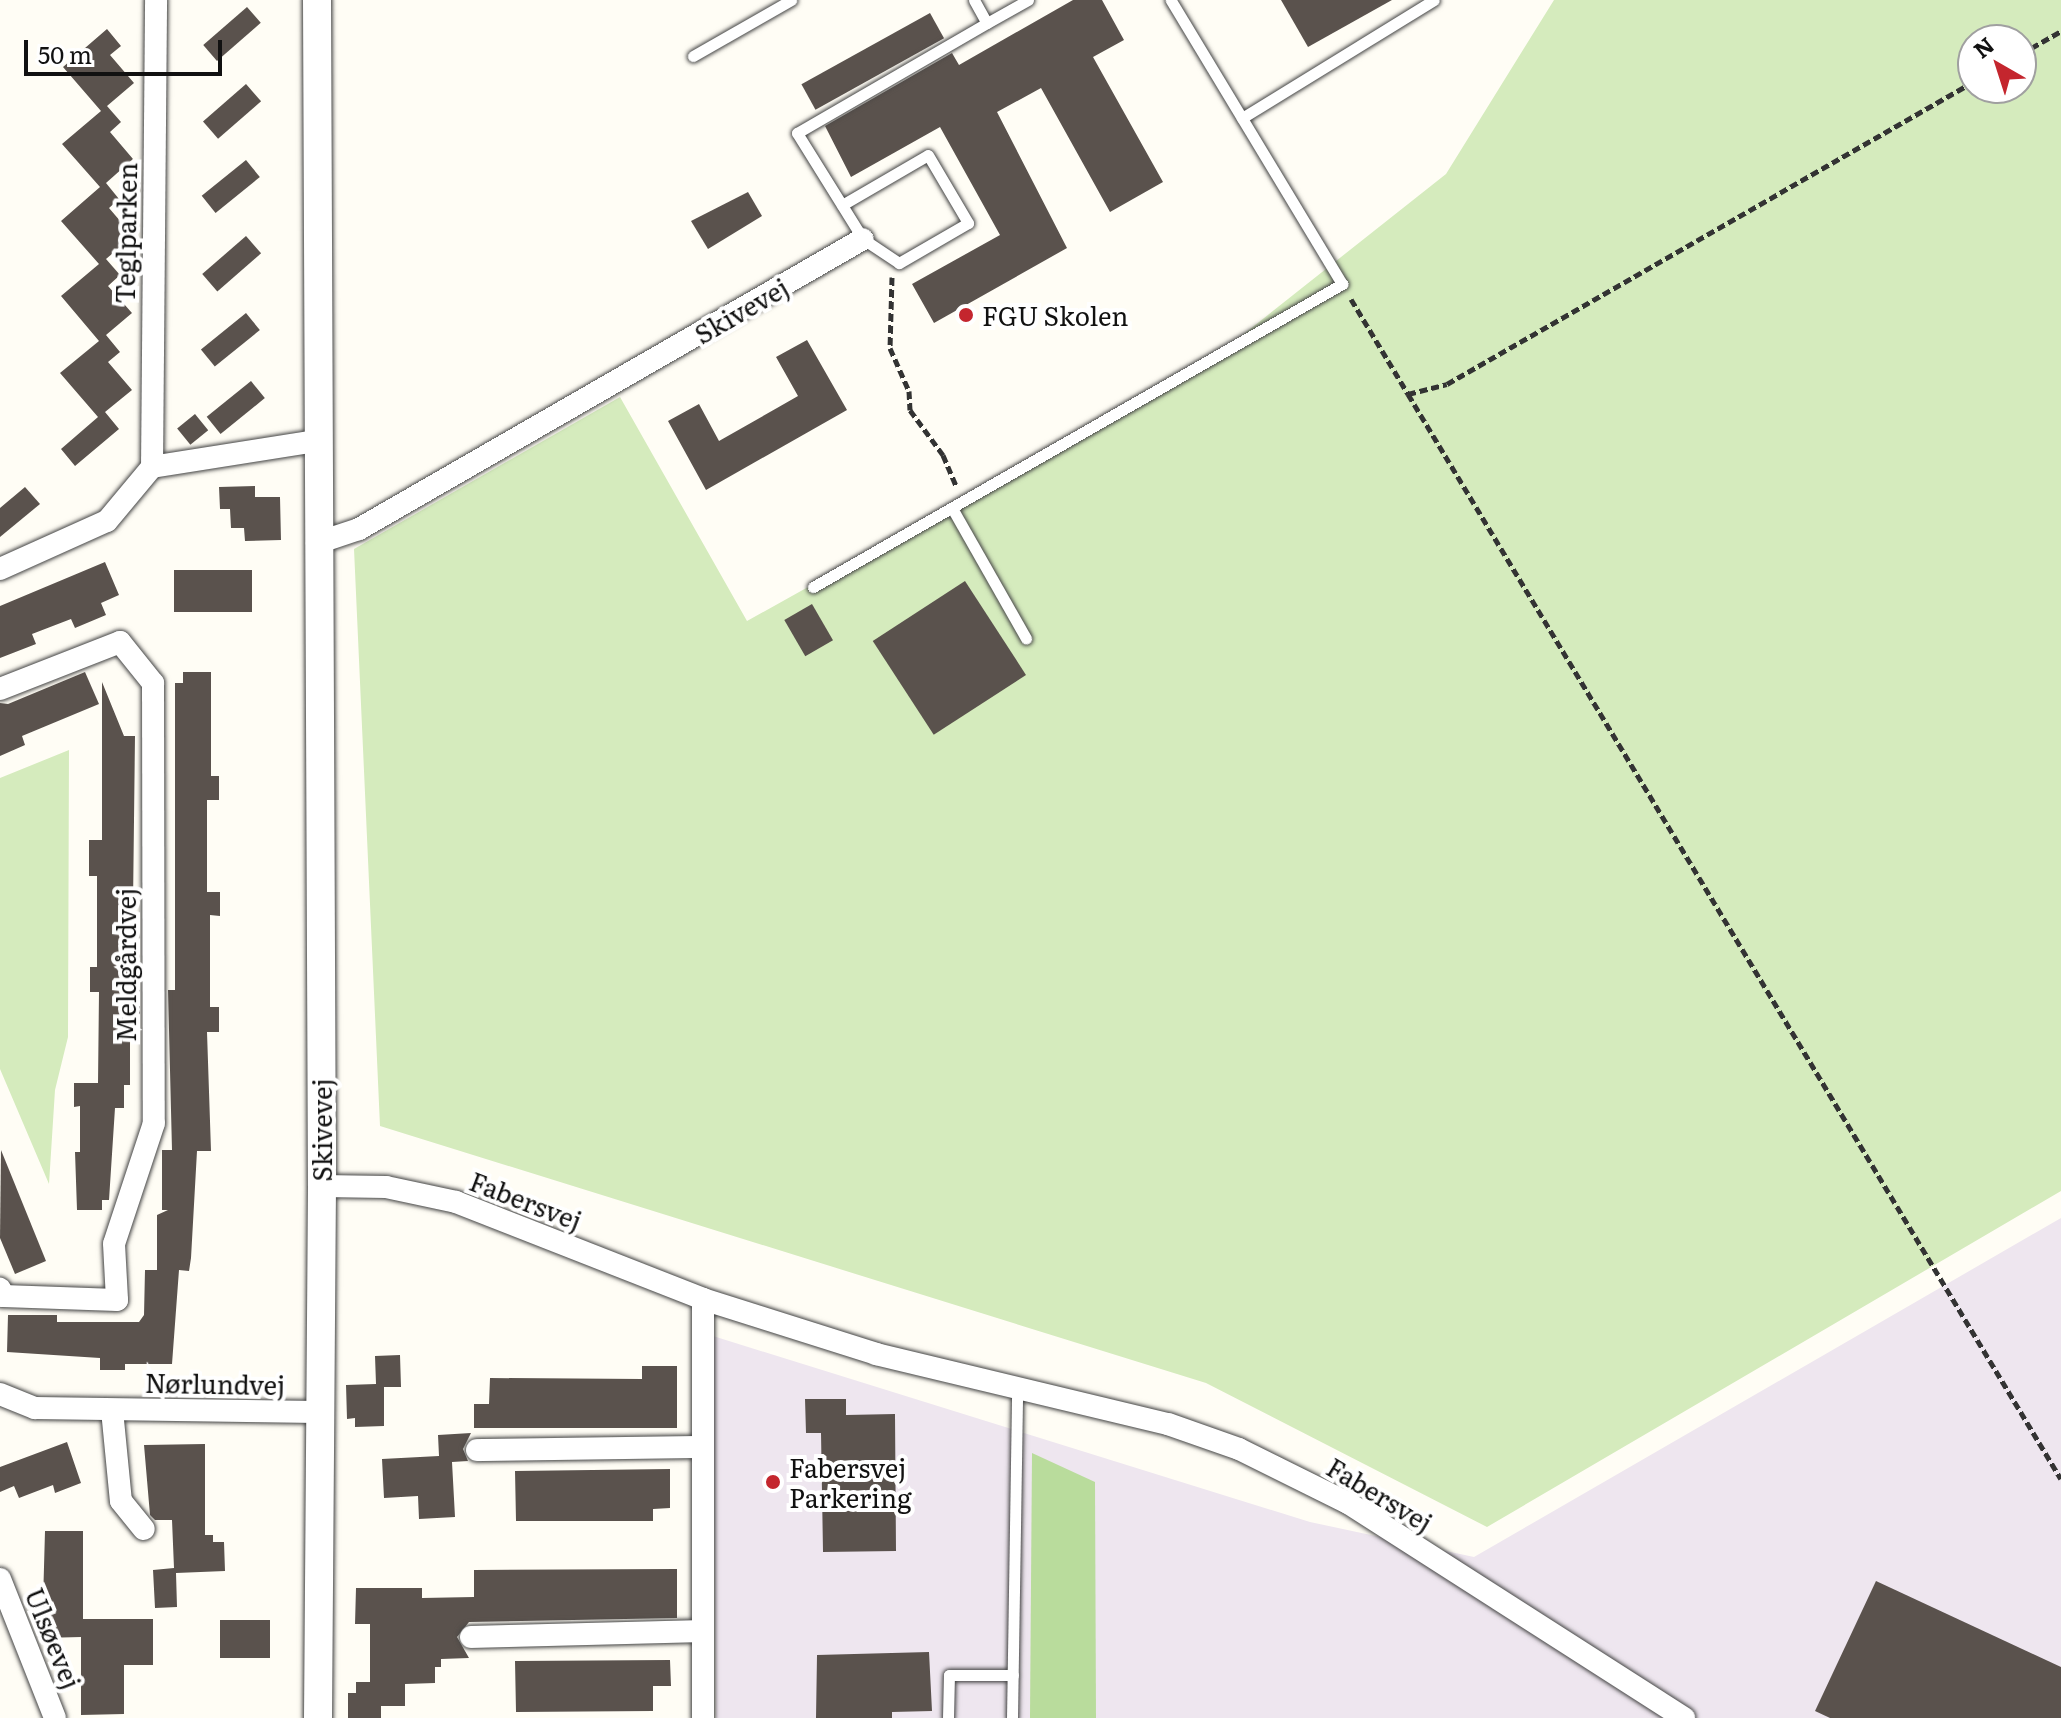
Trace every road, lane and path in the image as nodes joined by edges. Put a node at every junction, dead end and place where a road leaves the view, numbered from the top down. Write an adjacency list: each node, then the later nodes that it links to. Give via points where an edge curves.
1 (156, 0): 20 (street, Teglparken)
2 (317, 0): 19 (street, Skivevej)
3 (791, 0): 11 (lane)
4 (974, 0): 8 (lane)
5 (1028, 0): 8 (lane)
6 (1171, 0): 13 (lane)
7 (1434, 0): 13 (lane)
8 (987, 23): 14 (lane, via 797,133)
9 (2061, 31): 10 (path)
10 (2037, 45)
11 (693, 56)
12 (1957, 91): 18 (path, via 1447,384)
13 (1242, 118): 17 (lane)
14 (842, 205): 15 (lane); 16 (lane, via 928,155 968,223 899,263)
15 (863, 239): 16 (lane); 22 (street, Skivevej, via 359,529)
16 (892, 258): 21 (path, via 890,348 909,391 910,410 943,455)
17 (1342, 284): 18 (path); 21 (lane)
18 (1408, 394): 36 (path)
19 (317, 441): 20 (street); 22 (street, Skivevej)
20 (152, 467): 23 (street, via 107,521)
21 (957, 505): 24 (lane); 25 (lane)
22 (317, 543): 27 (street, Skivevej)
23 (0, 569)
24 (813, 587)
25 (1026, 638)
26 (0, 689): 28 (street, Meldgårdvej, via 120,642 153,683 154,1123 114,1244 117,1300 3,1296)
27 (322, 1186): 29 (street, Fabersvej, via 386,1187 456,1202); 33 (street, Skivevej)
28 (0, 1289)
29 (703, 1299): 30 (street, Fabersvej, via 876,1354); 34 (street)
30 (1017, 1385): 41 (lane); 47 (street, Fabersvej, via 1239,1449 1348,1503)
31 (0, 1394): 32 (street, Nørlundvej, via 35,1408)
32 (112, 1410): 33 (street, Nørlundvej); 37 (street, Nørlundvej, via 121,1501)
33 (317, 1412): 43 (street, Skivevej)
34 (703, 1447): 35 (street); 39 (street)
35 (477, 1450)
36 (2061, 1479)
37 (144, 1529)
38 (0, 1579): 42 (street, Ulsøevej)
39 (703, 1631): 40 (street); 44 (street)
40 (471, 1637)
41 (1013, 1675): 45 (lane, via 949,1675); 46 (lane)
42 (55, 1718)
43 (318, 1718)
44 (703, 1718)
45 (948, 1718)
46 (1012, 1718)
47 (1684, 1718)

